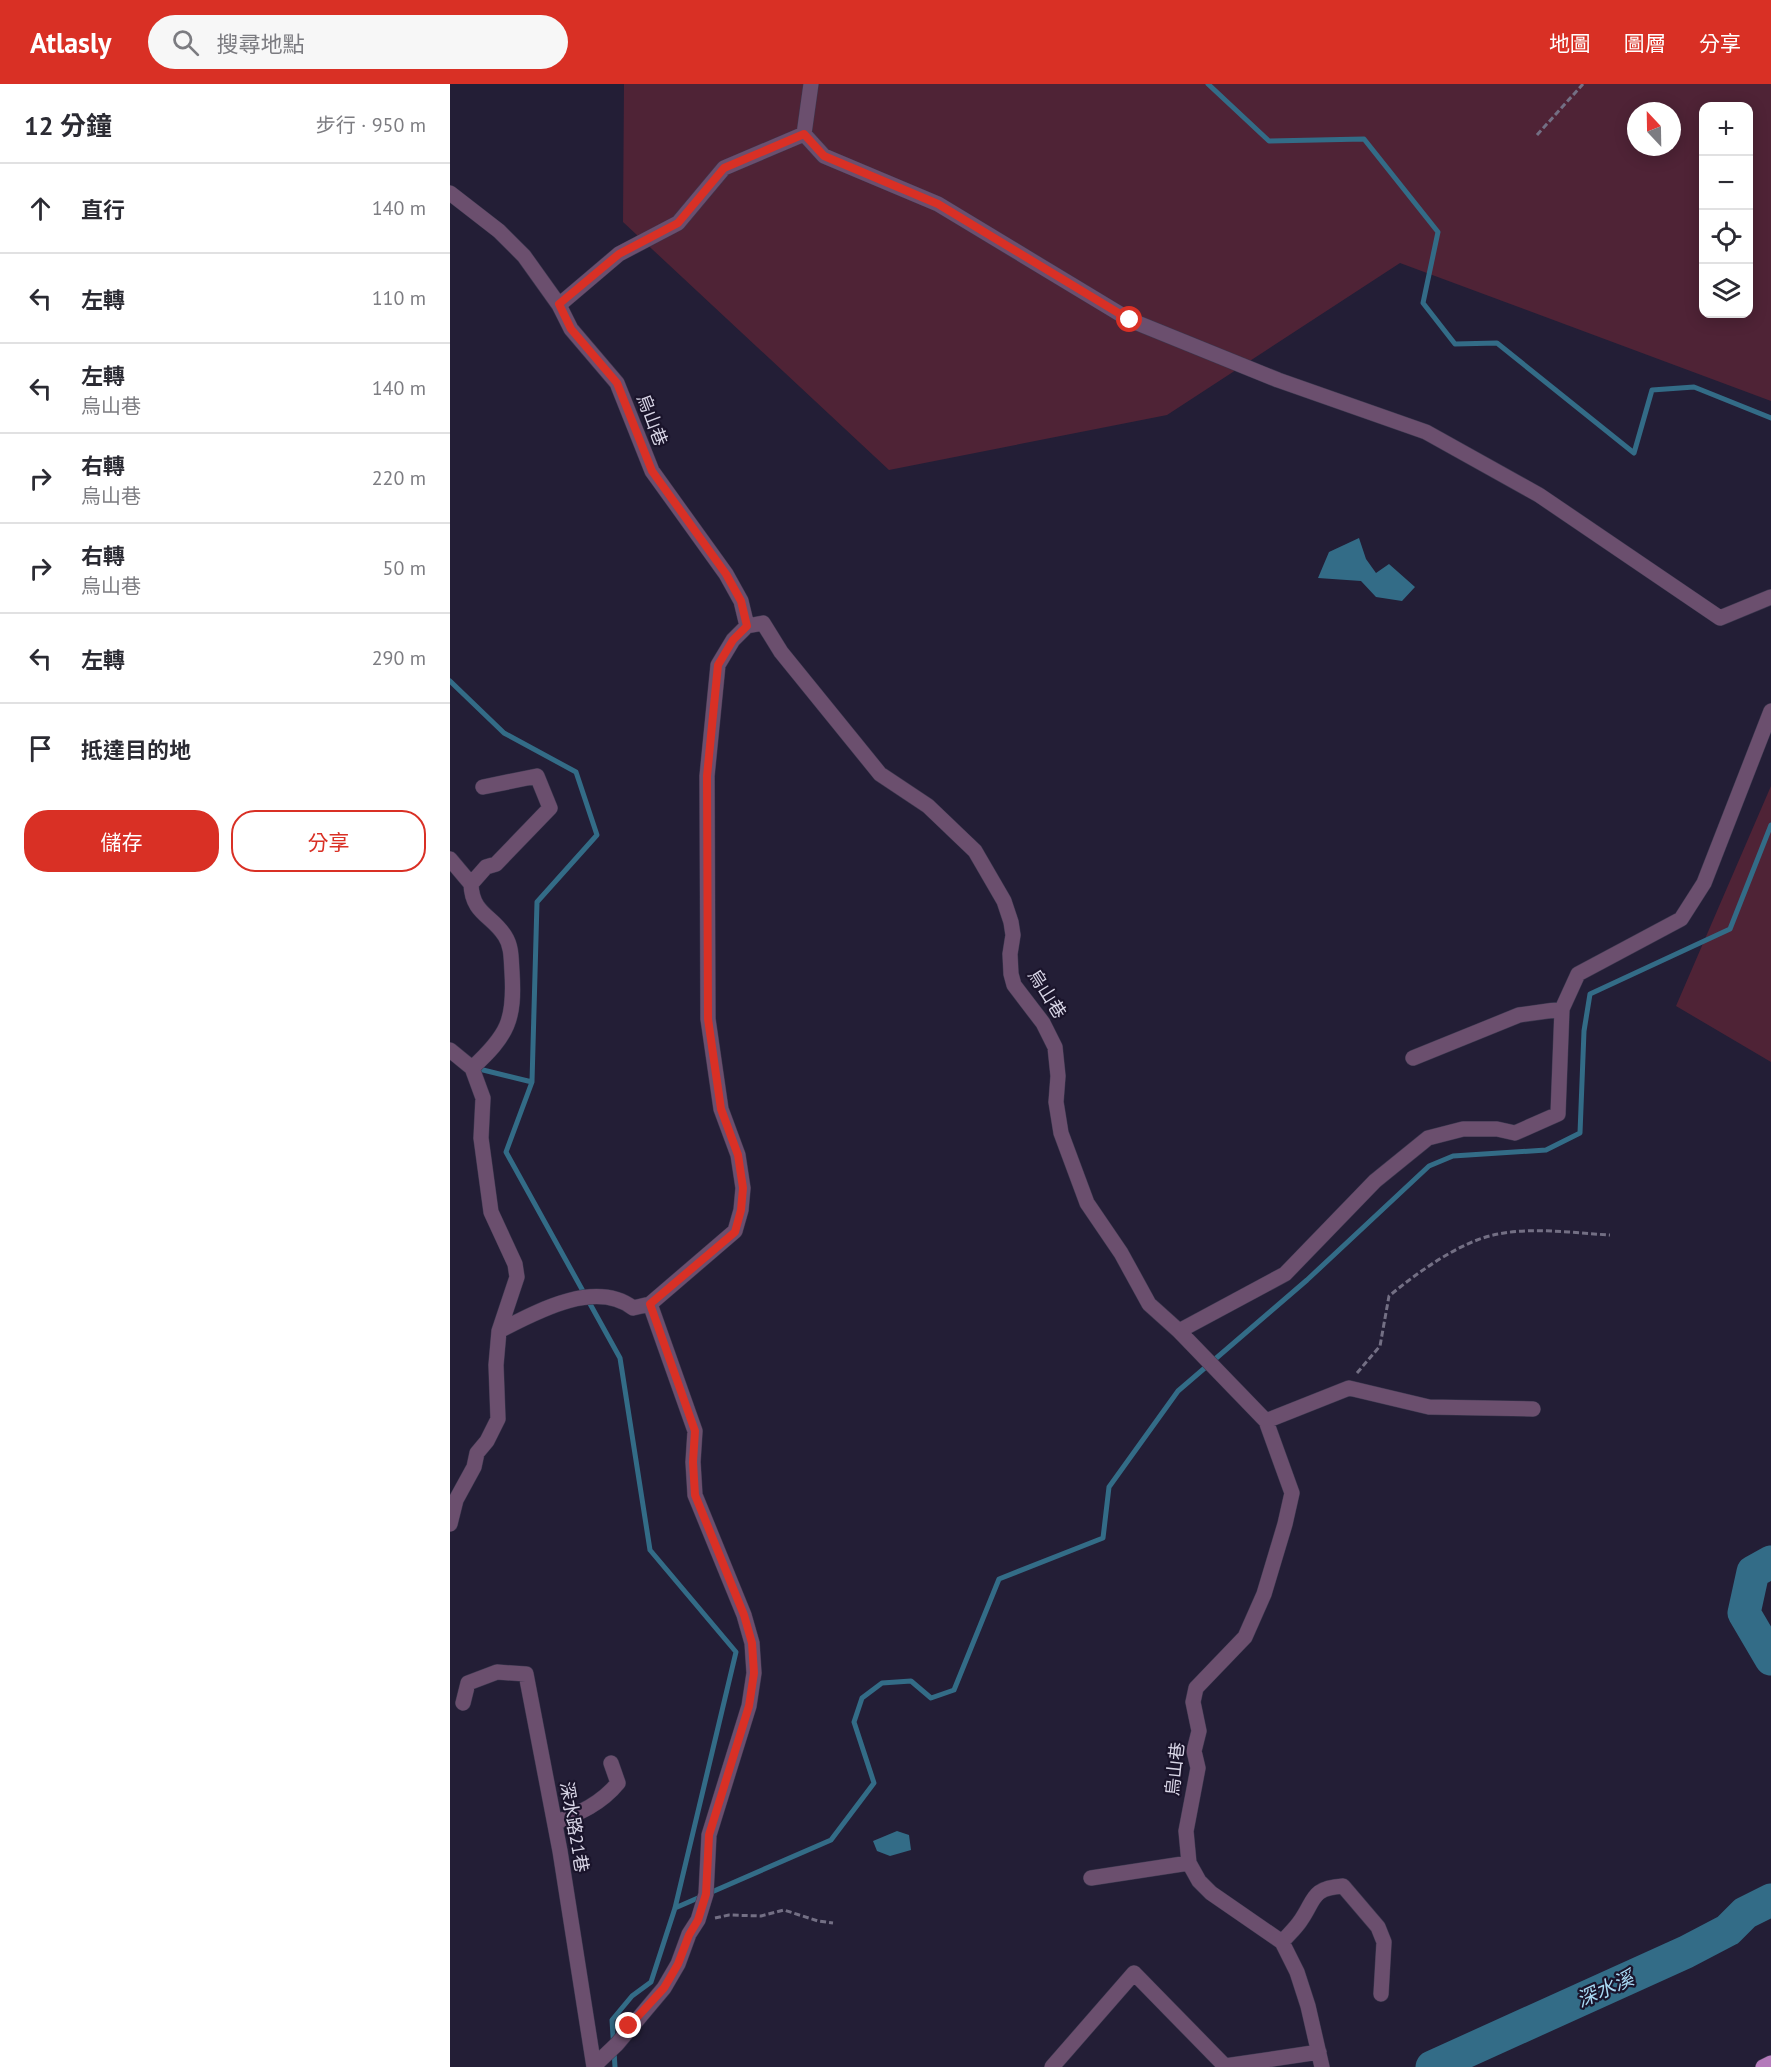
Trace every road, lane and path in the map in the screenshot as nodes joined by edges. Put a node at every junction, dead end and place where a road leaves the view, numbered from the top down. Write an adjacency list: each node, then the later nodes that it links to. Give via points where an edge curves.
1 (811, 84): 3 (lane)
2 (1582, 84): 4 (path)
3 (804, 134): 6 (lane, via 724,168 678,223 619,254); 7 (lane, via 824,156 938,204 1130,320 1278,380 1426,432 1539,495 1720,618)
4 (1537, 135)
5 (450, 194): 6 (lane, 烏山巷, via 491,224 524,256)
6 (559, 304): 8 (lane, 烏山巷, via 571,329 617,383 652,471 726,574 741,601)
7 (1771, 597)
8 (747, 626): 18 (lane, via 718,665 707,776 708,1019 721,1109 738,1155 743,1188 741,1210 735,1232); 20 (lane, 烏山巷, via 763,623 781,652 880,774 928,806 975,851 1004,901 1011,922 1014,985 1043,1023 1055,1047 1061,1133 1087,1203 1149,1304)
9 (1771, 711): 13 (lane, via 1704,883 1681,919 1578,974)
10 (483, 787): 12 (lane, via 537,776 550,808)
11 (450, 859): 12 (lane)
12 (471, 884): 16 (lane, via 472,897 480,911 505,935 512,954 513,983 513,1011 503,1037)
13 (1562, 1009): 15 (lane, via 1520,1015); 20 (lane, via 1558,1114 1515,1133 1463,1129 1428,1138 1375,1181 1286,1274)
14 (450, 1050): 16 (lane)
15 (1413, 1058)
16 (472, 1068): 19 (lane, via 483,1098 481,1138 491,1212 517,1277)
17 (1610, 1235): 21 (path, via 1542,1231 1497,1234 1415,1275 1389,1296 1380,1346 1359,1368)
18 (650, 1304): 19 (lane, via 633,1308 610,1296 575,1300 534,1313); 30 (lane, via 695,1431 695,1495 752,1643 754,1673 749,1706 709,1835 706,1894)
19 (499, 1331): 24 (lane, via 498,1419 477,1453)
20 (1179, 1331): 23 (lane, 烏山巷)
21 (1349, 1388): 22 (lane, via 1429,1407); 23 (lane)
22 (1533, 1409)
23 (1266, 1421): 28 (lane, 烏山巷, via 1292,1493 1267,1585 1245,1637 1196,1688 1192,1702 1199,1731 1194,1751 1198,1768 1196,1786 1186,1831)
24 (450, 1524)
25 (463, 1703): 27 (lane, 深水路21巷, via 468,1683 497,1672 526,1674)
26 (612, 1762): 27 (lane, via 618,1783 609,1794)
27 (555, 1823): 36 (lane, 深水路21巷)
28 (1190, 1863): 29 (lane); 32 (lane, 烏山巷, via 1199,1881 1212,1893)
29 (1090, 1878)
30 (698, 1920): 31 (path, via 729,1915 761,1916 784,1910); 36 (lane, via 664,1988)
31 (833, 1923)
32 (1282, 1942): 33 (lane, via 1302,1920 1311,1899 1342,1886 1378,1927 1384,1942); 34 (lane, 烏山巷, via 1297,1972)
33 (1381, 1994)
34 (1319, 2052): 37 (lane, via 1225,2066 1134,1973); 38 (lane, 烏山巷)
35 (1771, 2063): 39 (main road)
36 (594, 2067)
37 (1052, 2067)
38 (1322, 2067)
39 (1763, 2067)

